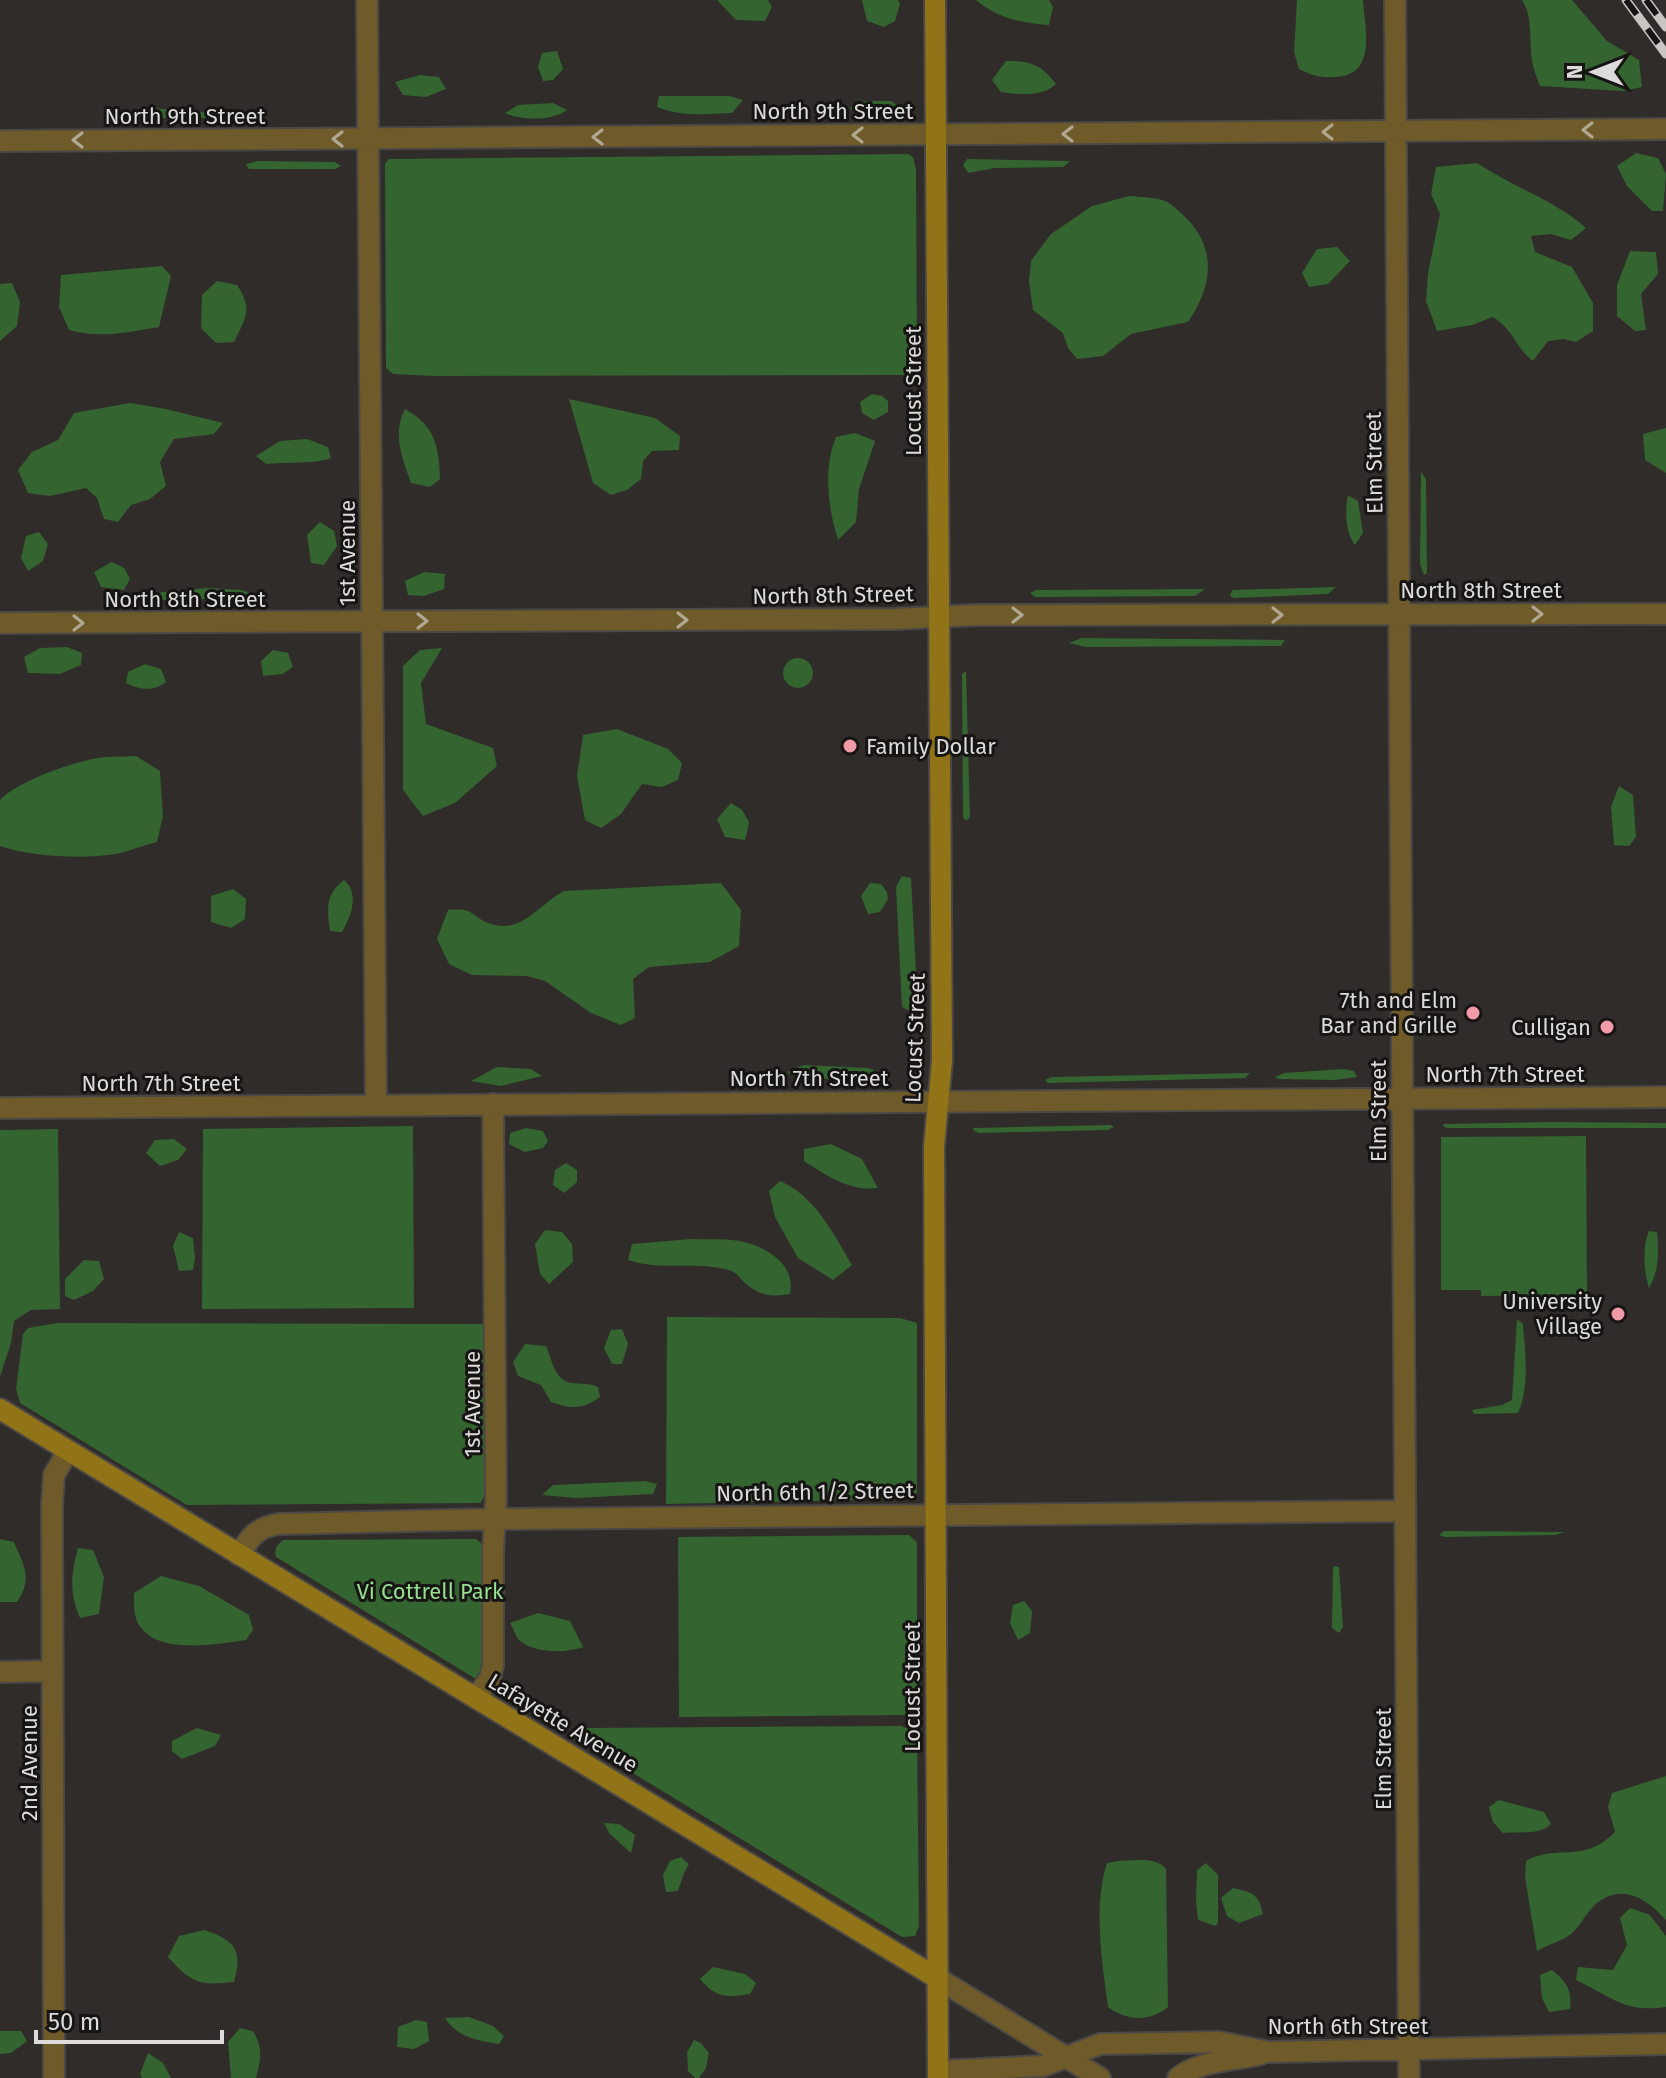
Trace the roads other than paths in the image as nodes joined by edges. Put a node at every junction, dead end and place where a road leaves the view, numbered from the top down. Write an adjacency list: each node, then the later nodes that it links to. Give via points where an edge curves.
1 (367, 0): 7 (street, 1st Avenue)
2 (935, 0): 6 (street, Locust Street)
3 (1395, 0): 5 (street, Elm Street)
4 (1666, 129): 5 (street, North 9th Street, one-way to 5)
5 (1396, 132): 6 (street, North 9th Street, one-way to 6); 10 (street, Elm Street)
6 (936, 134): 7 (street, North 9th Street, one-way to 7); 11 (street, Locust Street)
7 (368, 138): 8 (street, North 9th Street, one-way to 8); 12 (street, 1st Avenue)
8 (0, 141)
9 (1666, 614): 10 (street, North 8th Street, one-way to 9)
10 (1400, 615): 11 (street, North 8th Street, one-way to 10); 15 (street, Elm Street)
11 (939, 617): 12 (street, North 8th Street, one-way to 11); 16 (street, Locust Street)
12 (372, 622): 13 (street, North 8th Street, one-way to 12); 18 (street, 1st Avenue)
13 (0, 623)
14 (1666, 1097): 15 (street, North 7th Street)
15 (1403, 1098): 16 (street, North 7th Street); 22 (street, Elm Street)
16 (939, 1101): 17 (street, North 7th Street); 23 (street, Locust Street, via 934,1147)
17 (493, 1104): 18 (street, North 7th Street); 24 (street, 1st Avenue)
18 (376, 1105): 19 (street, North 7th Street)
19 (0, 1108)
20 (0, 1409): 21 (street, Lafayette Avenue)
21 (68, 1451): 25 (street, Lafayette Avenue); 26 (street, 2nd Avenue, via 54,1475)
22 (1405, 1511): 23 (street, North 6th 1/2 Street); 31 (street, Elm Street)
23 (936, 1515): 24 (street, North 6th 1/2 Street); 29 (street, Locust Street)
24 (495, 1519): 25 (street, North 6th 1/2 Street, via 278,1524 253,1532); 28 (street, 1st Avenue, via 493,1665)
25 (239, 1555): 28 (street, Lafayette Avenue)
26 (52, 1671): 27 (street); 35 (street, 2nd Avenue)
27 (0, 1672)
28 (476, 1698): 29 (street, Lafayette Avenue)
29 (937, 1978): 33 (street, Lafayette Avenue); 34 (street, Locust Street)
30 (1666, 2044): 31 (street, North 6th Street)
31 (1409, 2050): 32 (street, North 6th Street); 38 (street, Elm Street)
32 (1269, 2052): 33 (street, North 6th Street, via 1219,2042 1115,2043); 37 (street, via 1187,2070)
33 (1066, 2057): 34 (street, North 6th Street, via 1043,2066); 36 (street, Lafayette Avenue)
34 (938, 2074)
35 (54, 2078)
36 (1100, 2078)
37 (1178, 2078)
38 (1409, 2078)

